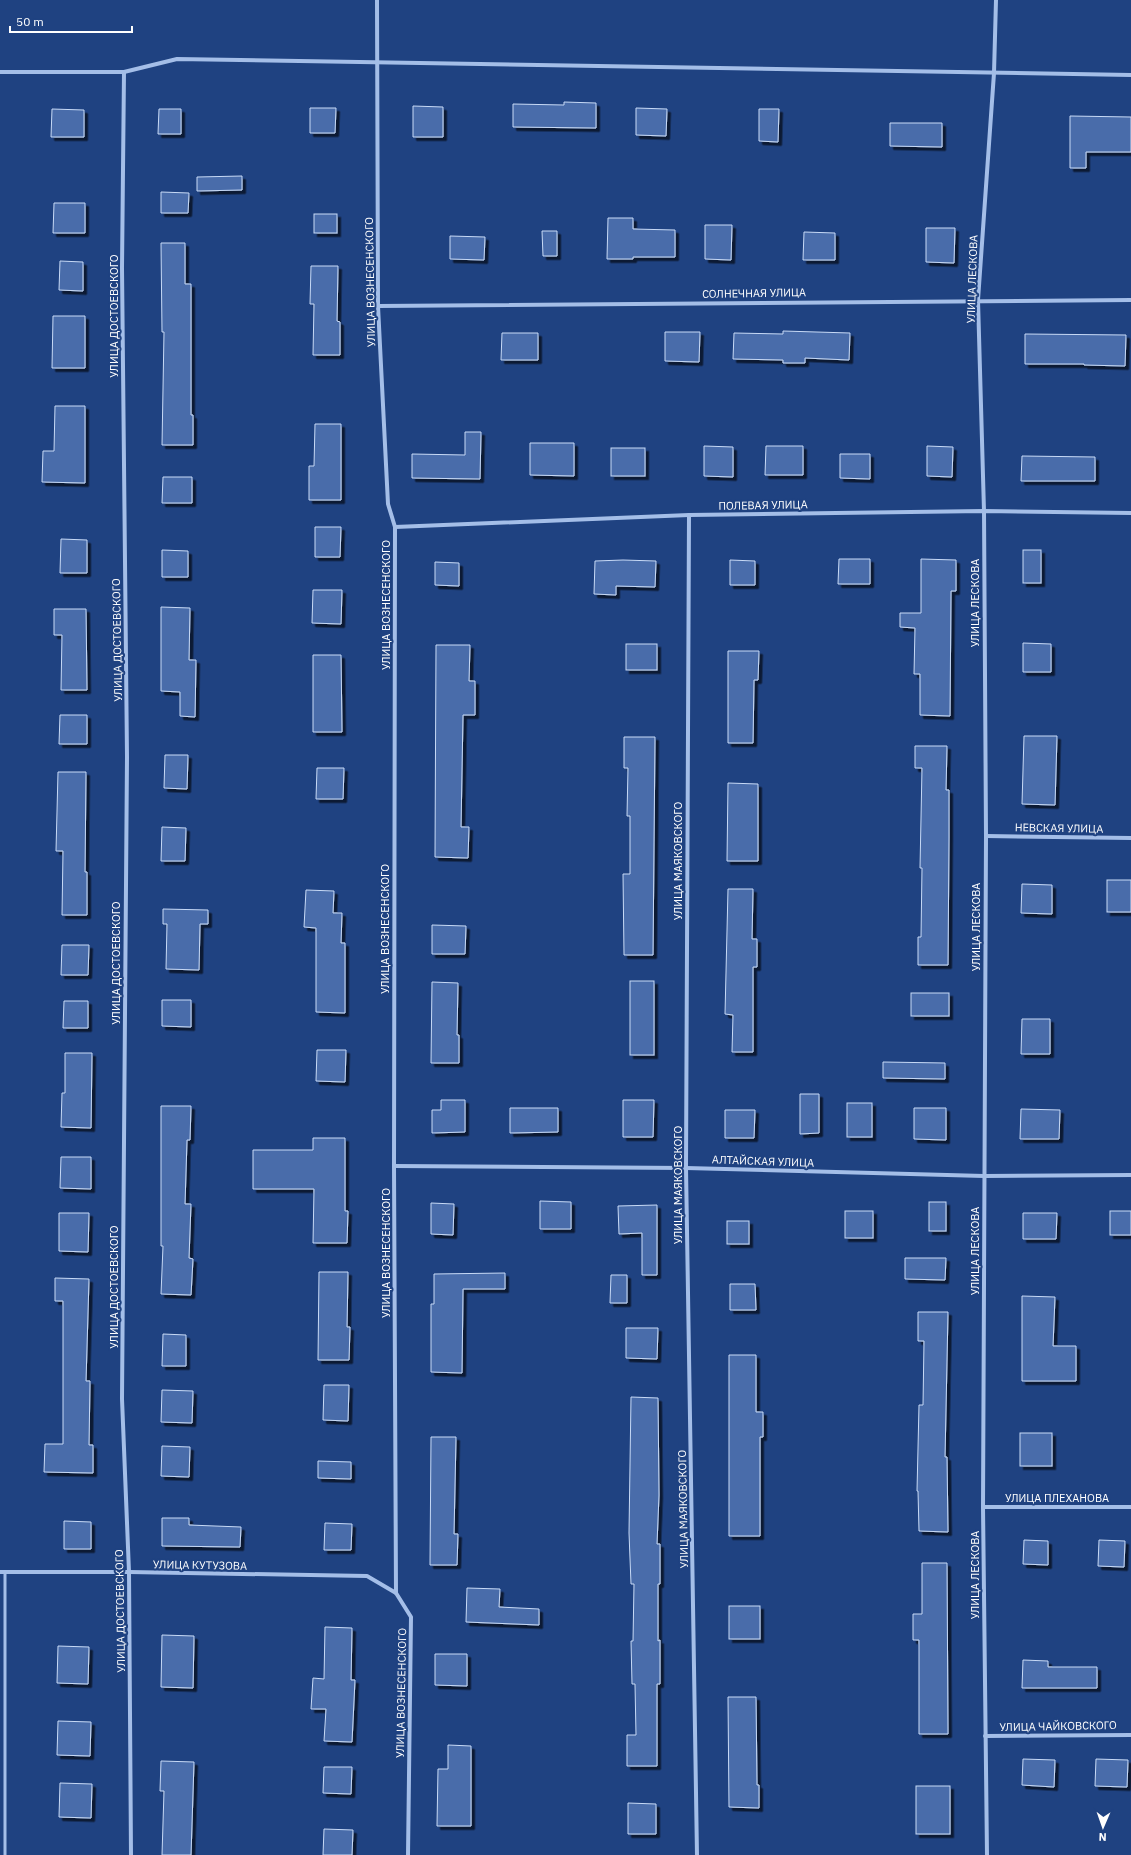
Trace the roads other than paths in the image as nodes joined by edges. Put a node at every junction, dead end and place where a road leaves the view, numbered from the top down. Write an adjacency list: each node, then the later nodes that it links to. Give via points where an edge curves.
1 (376, 0): 3 (street, УЛИЦА ВОЗНЕСЕНСКОГО)
2 (996, 0): 6 (street, УЛИЦА ЛЕСКОВА)
3 (376, 64): 5 (street, via 177,59); 6 (street); 10 (street, УЛИЦА ВОЗНЕСЕНСКОГО)
4 (0, 72): 5 (street)
5 (124, 72): 25 (street, УЛИЦА ДОСТОЕВСКОГО, via 122,268 127,757 122,1399)
6 (994, 73): 7 (street); 8 (street, УЛИЦА ЛЕСКОВА)
7 (1131, 75)
8 (978, 300): 9 (street, СОЛНЕЧНАЯ УЛИЦА); 10 (street, СОЛНЕЧНАЯ УЛИЦА); 11 (street, УЛИЦА ЛЕСКОВА)
9 (1131, 300)
10 (378, 306): 14 (street, УЛИЦА ВОЗНЕСЕНСКОГО, via 388,504)
11 (984, 511): 12 (street, ПОЛЕВАЯ УЛИЦА); 13 (street, ПОЛЕВАЯ УЛИЦА); 15 (street, УЛИЦА ЛЕСКОВА)
12 (1131, 513)
13 (688, 515): 14 (street, ПОЛЕВАЯ УЛИЦА); 18 (street, УЛИЦА МАЯКОВСКОГО)
14 (395, 527): 17 (street, УЛИЦА ВОЗНЕСЕНСКОГО)
15 (986, 836): 16 (street, НЕВСКАЯ УЛИЦА); 19 (street, УЛИЦА ЛЕСКОВА)
16 (1131, 838)
17 (394, 1166): 18 (street, АЛТАЙСКАЯ УЛИЦА); 26 (street, УЛИЦА ВОЗНЕСЕНСКОГО)
18 (686, 1168): 19 (street, АЛТАЙСКАЯ УЛИЦА); 32 (street, УЛИЦА МАЯКОВСКОГО)
19 (984, 1176): 20 (street, АЛТАЙСКАЯ УЛИЦА); 21 (street, УЛИЦА ЛЕСКОВА)
20 (1131, 1176)
21 (983, 1507): 22 (street, УЛИЦА ПЛЕХАНОВА); 28 (street, УЛИЦА ЛЕСКОВА)
22 (1131, 1507)
23 (0, 1572): 24 (street, УЛИЦА КУТУЗОВА)
24 (5, 1572): 25 (street, УЛИЦА КУТУЗОВА); 29 (lane)
25 (130, 1572): 26 (street, УЛИЦА КУТУЗОВА, via 366,1576); 30 (street, УЛИЦА ДОСТОЕВСКОГО)
26 (396, 1593): 31 (street, УЛИЦА ВОЗНЕСЕНСКОГО, via 411,1617)
27 (1131, 1735): 28 (street, УЛИЦА ЧАЙКОВСКОГО)
28 (985, 1736): 33 (street, УЛИЦА ЛЕСКОВА)
29 (5, 1855)
30 (131, 1855)
31 (408, 1855)
32 (697, 1855)
33 (987, 1855)

